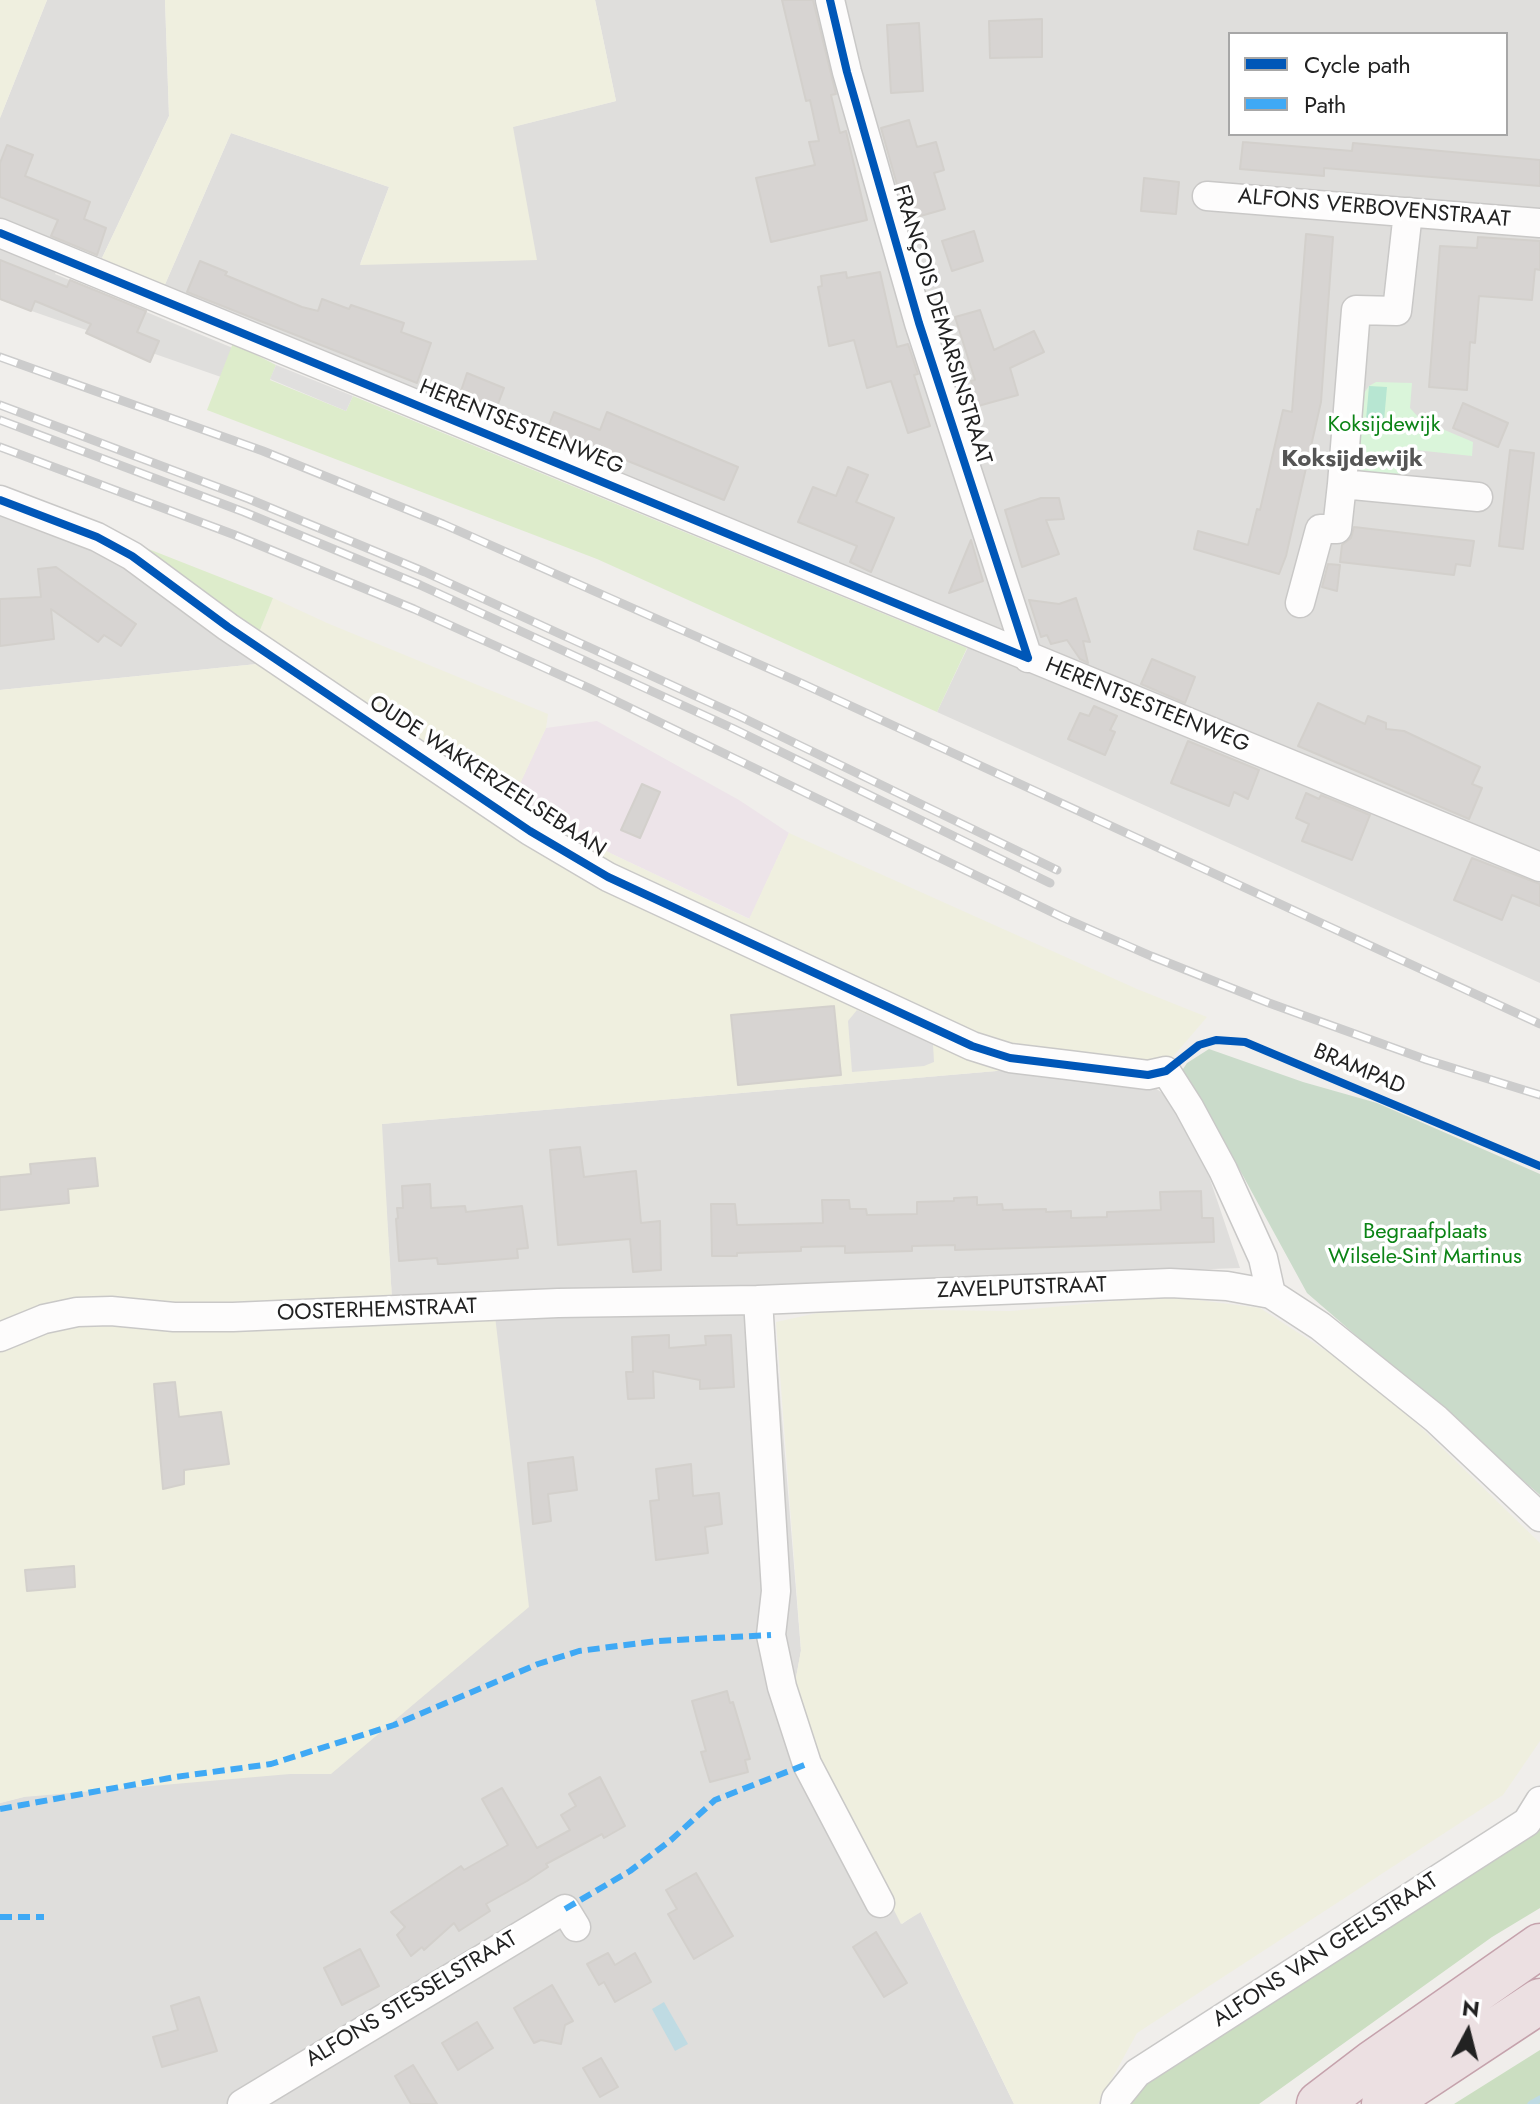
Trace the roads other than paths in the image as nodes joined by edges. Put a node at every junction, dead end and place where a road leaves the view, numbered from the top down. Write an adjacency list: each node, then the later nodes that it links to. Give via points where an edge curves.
1 (830, 0): 10 (street, FRANÇOIS DEMARSINSTRAAT, via 919,323)
2 (1207, 196): 3 (street, ALFONS VERBOVENSTRAAT)
3 (1408, 212): 4 (street, ALFONS VERBOVENSTRAAT); 6 (street, via 1397,311 1356,310)
4 (1540, 223)
5 (0, 233): 10 (street, HERENTSESTEENWEG)
6 (1342, 484): 7 (street); 9 (street, via 1337,529 1320,529)
7 (1478, 497)
8 (0, 500): 12 (street, OUDE WAKKERZEELSEBAAN, via 132,556 530,831 608,877 972,1046 1010,1058 1148,1075 1166,1071 1223,1170 1263,1258)
9 (1300, 603)
10 (1028, 658): 11 (street, HERENTSESTEENWEG)
11 (1540, 867)
12 (1271, 1294): 13 (street, ZAVELPUTSTRAAT, via 1170,1283); 15 (street, ZAVELPUTSTRAAT, via 1320,1326 1436,1419)
13 (758, 1300): 14 (street, OOSTERHEMSTRAAT, via 233,1317 77,1312); 17 (street, via 776,1591 771,1635 807,1764)
14 (0, 1337)
15 (1540, 1517)
16 (1540, 1801): 22 (street, ALFONS VAN GEELSTRAAT, via 1527,1822 1137,2073)
17 (880, 1903)
18 (576, 1927): 21 (street, ALFONS STESSELSTRAAT, via 565,1909)
19 (1540, 1946): 23 (highway)
20 (1540, 2001): 24 (highway)
21 (242, 2104)
22 (1115, 2104)
23 (1319, 2104)
24 (1384, 2104)

